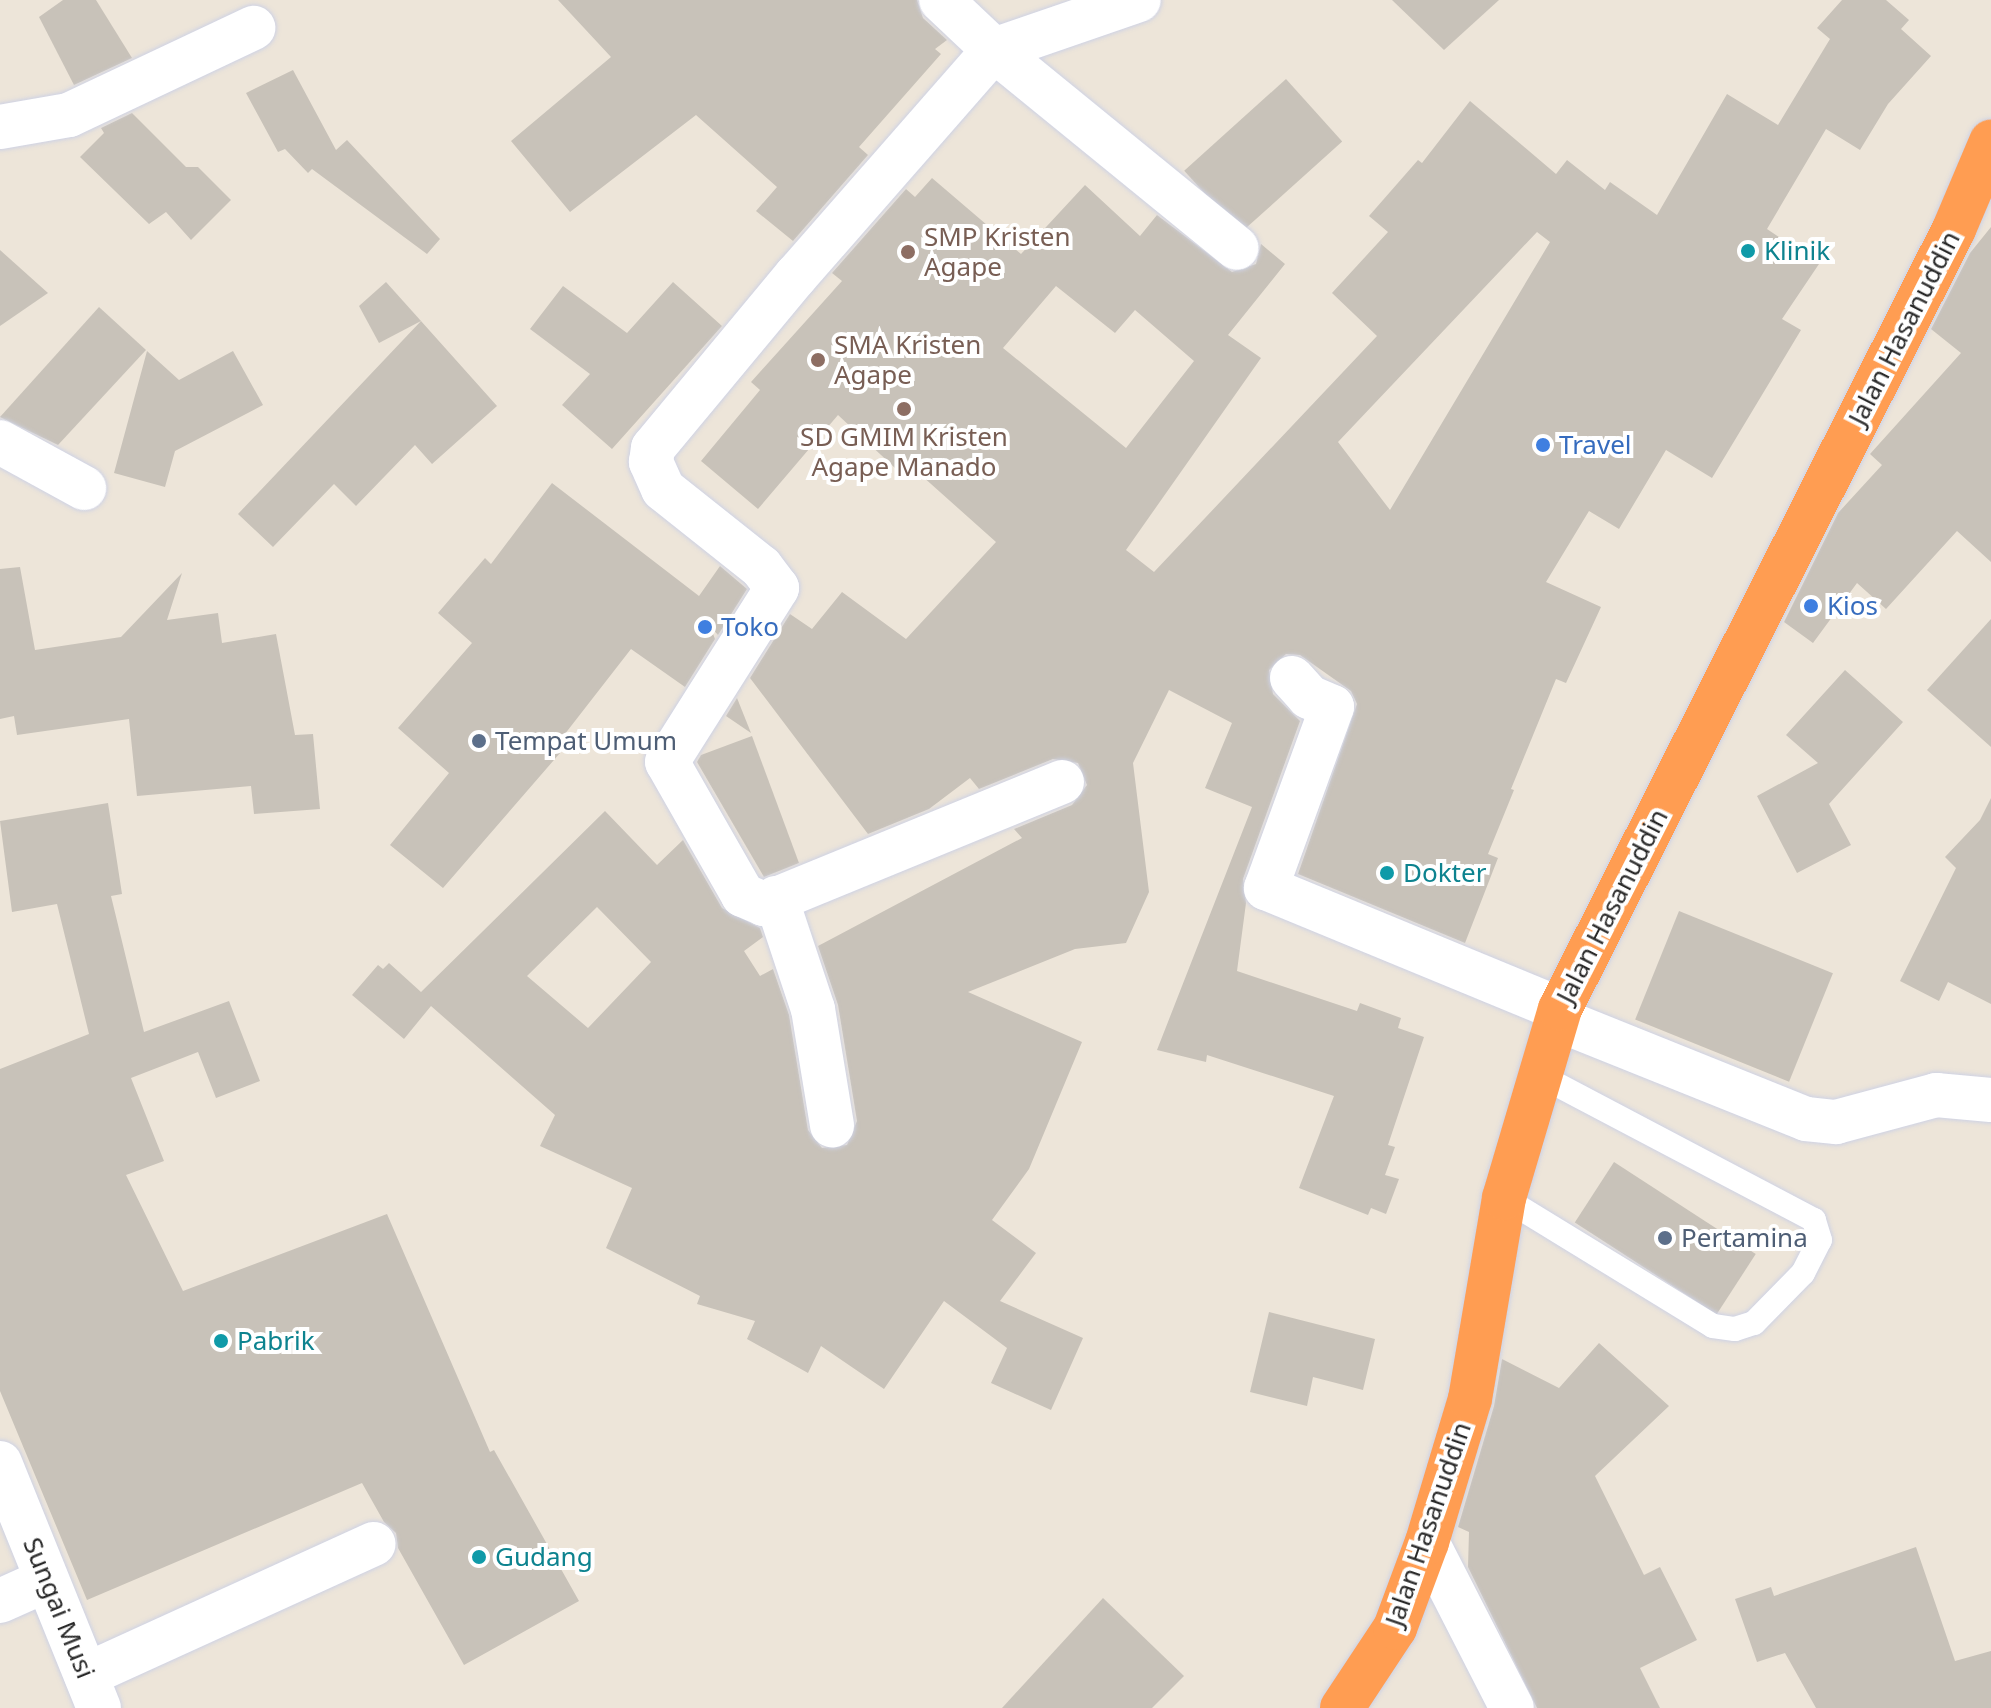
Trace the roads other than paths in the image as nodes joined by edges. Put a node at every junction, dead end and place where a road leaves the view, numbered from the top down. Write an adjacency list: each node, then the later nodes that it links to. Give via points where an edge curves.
1 (941, 0): 4 (street)
2 (1139, 0): 4 (street)
3 (253, 28): 5 (street, via 69,115)
4 (994, 50): 7 (street); 12 (street, via 653,448 651,462 663,489 761,567 777,588 667,762 743,895 764,904)
5 (0, 127)
6 (1991, 142): 13 (highway, Jalan Hasanuddin, via 1954,229)
7 (1237, 248)
8 (0, 442): 9 (street)
9 (84, 488)
10 (1292, 678): 13 (street, via 1309,697 1332,707 1266,888)
11 (1062, 782): 12 (street)
12 (776, 898): 16 (street, via 813,1009)
13 (1559, 1014): 14 (highway, Jalan Hasanuddin); 15 (street, via 1806,1119 1836,1122 1936,1095)
14 (1543, 1077): 17 (highway, Jalan Hasanuddin); 17 (lane, via 1814,1220 1820,1240 1803,1273 1754,1323 1735,1329 1713,1326)
15 (1991, 1100)
16 (832, 1125)
17 (1504, 1198): 19 (highway, Jalan Hasanuddin, via 1470,1399)
18 (0, 1463): 21 (street, Sungai Musi)
19 (1427, 1542): 24 (highway, Jalan Hasanuddin, via 1395,1628); 25 (street)
20 (374, 1544): 23 (street)
21 (47, 1580): 22 (street); 23 (street, Sungai Musi)
22 (0, 1601)
23 (92, 1691)
24 (1342, 1708)
25 (1512, 1708)

